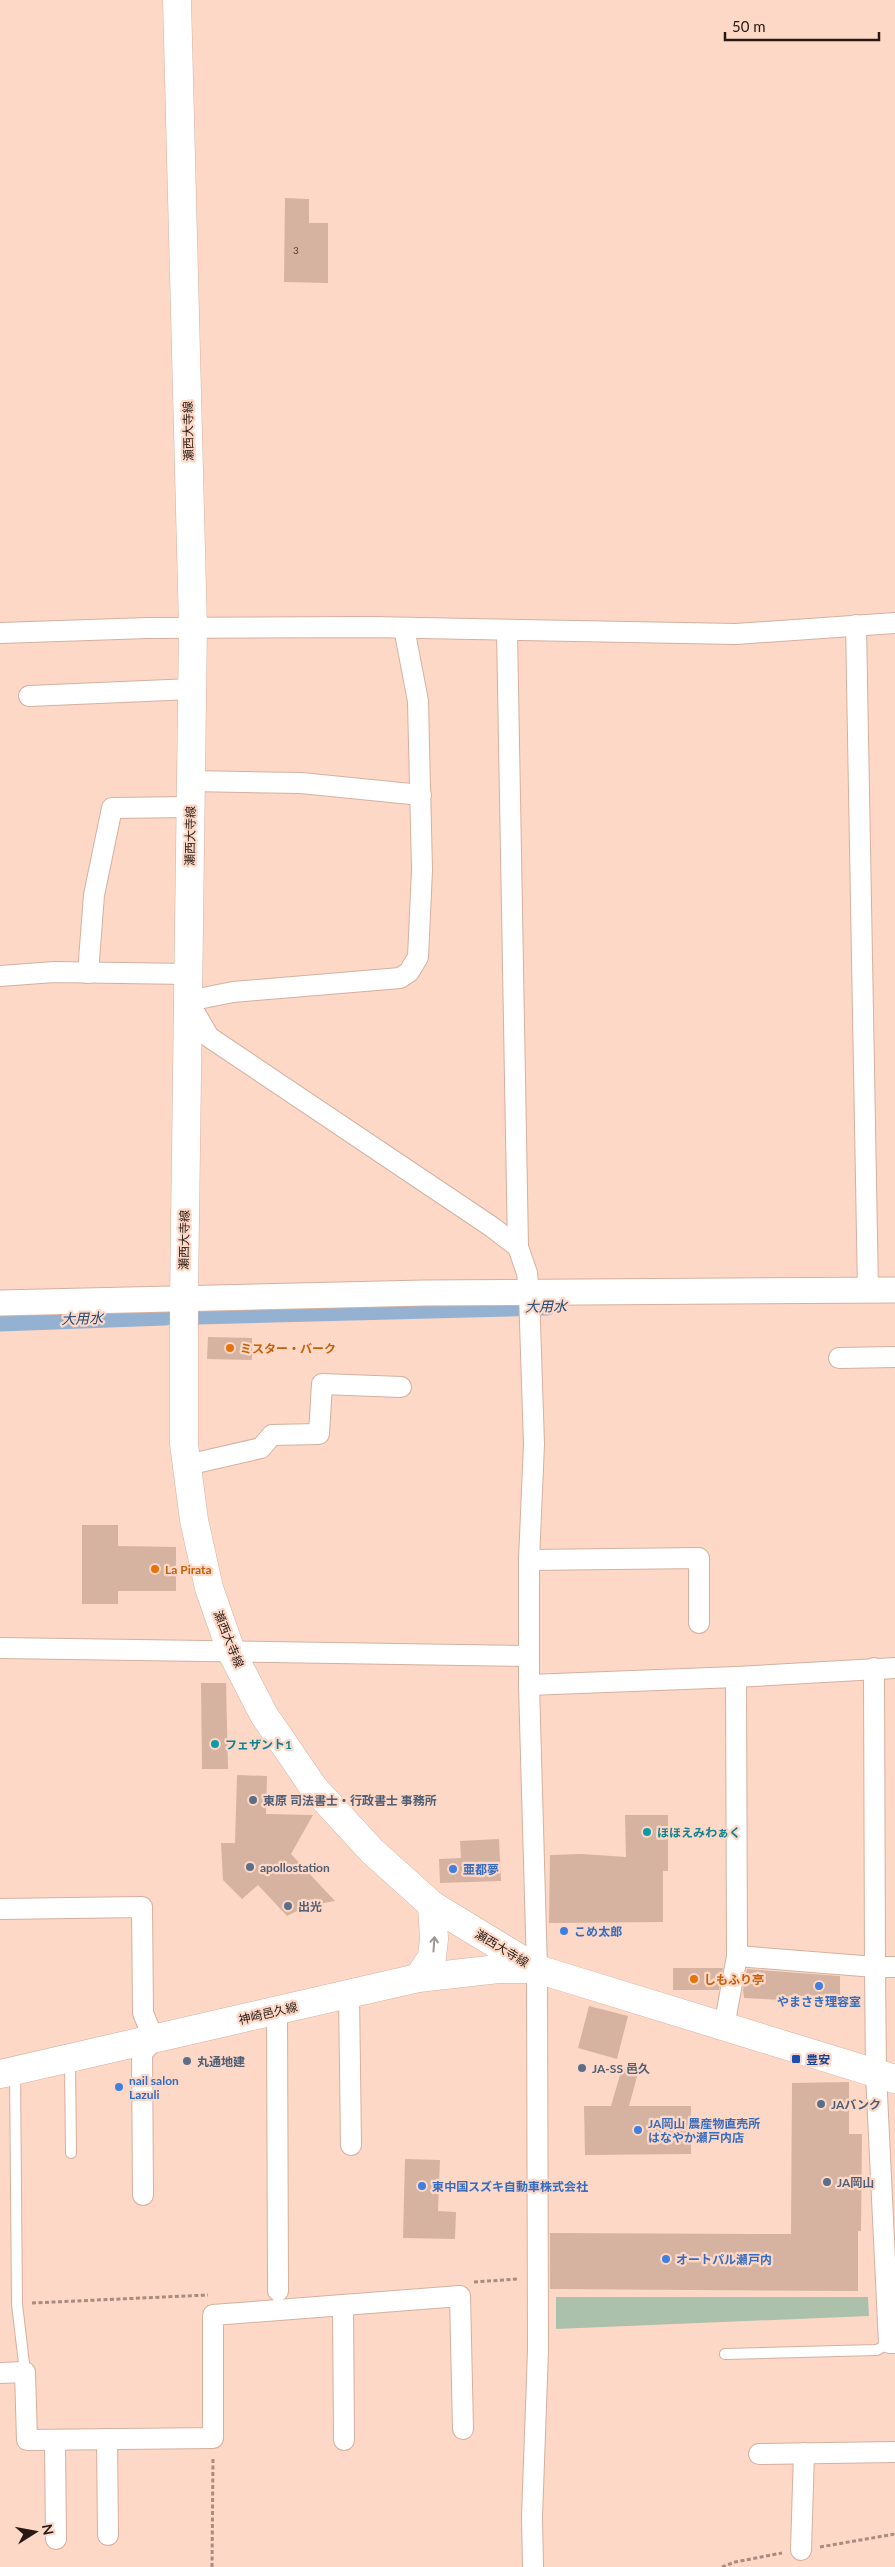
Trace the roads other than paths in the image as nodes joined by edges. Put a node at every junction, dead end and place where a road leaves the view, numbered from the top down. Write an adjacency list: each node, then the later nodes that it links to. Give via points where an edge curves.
1 (177, 0): 4 (main road, 瀬西大寺線)
2 (895, 623): 3 (street)
3 (856, 625): 6 (street, via 736,634); 18 (street)
4 (192, 628): 5 (street); 7 (street); 8 (main road, 瀬西大寺線)
5 (404, 628): 6 (street); 11 (street, via 418,702)
6 (507, 630): 16 (street)
7 (0, 633)
8 (192, 689): 9 (street); 10 (main road, 瀬西大寺線)
9 (29, 696)
10 (190, 794): 11 (street, via 301,783); 12 (street, via 112,808 94,895); 13 (main road, 瀬西大寺線)
11 (421, 795): 15 (street, via 418,956 409,972 400,978 233,992)
12 (88, 972): 13 (street); 14 (street)
13 (188, 974): 15 (main road, 瀬西大寺線)
14 (0, 976)
15 (188, 1001): 16 (street, via 209,1037); 20 (main road, 瀬西大寺線)
16 (518, 1247): 19 (street, via 527,1273)
17 (895, 1290): 18 (street)
18 (868, 1291): 19 (street)
19 (529, 1292): 20 (street); 26 (street, via 534,1444)
20 (184, 1298): 21 (street); 25 (main road, 瀬西大寺線, via 184,1444)
21 (0, 1303)
22 (895, 1357): 23 (street)
23 (839, 1358)
24 (401, 1387): 25 (street, via 322,1384 319,1434 272,1435 261,1448)
25 (187, 1465): 29 (main road, 瀬西大寺線, via 194,1520 209,1588)
26 (529, 1560): 27 (street, via 699,1558); 30 (street)
27 (699, 1623)
28 (0, 1648): 29 (street)
29 (231, 1651): 30 (street); 35 (main road, 瀬西大寺線, via 264,1715 314,1788 372,1851)
30 (529, 1656): 34 (street)
31 (874, 1668): 32 (street); 33 (street); 42 (street)
32 (895, 1668)
33 (736, 1678): 34 (street); 38 (street)
34 (530, 1685): 40 (street)
35 (432, 1905): 37 (main road, 瀬西大寺線); 43 (main road, one-way to 35, via 432,1957)
36 (0, 1908): 47 (street, via 142,1907 143,2013)
37 (479, 1933): 40 (main road, 瀬西大寺線); 41 (main road, via 488,1958)
38 (736, 1956): 42 (street); 46 (street)
39 (895, 1967): 42 (street)
40 (538, 1969): 41 (main road, 神崎邑久線); 46 (main road, 瀬西大寺線); 70 (street, via 538,2350)
41 (478, 1971): 43 (main road, 神崎邑久線)
42 (875, 1973): 50 (street, via 887,1979)
43 (418, 1978): 44 (main road, 神崎邑久線)
44 (349, 1994): 45 (main road, 神崎邑久線); 51 (street)
45 (277, 2011): 47 (main road, 神崎邑久線); 54 (street)
46 (724, 2027): 50 (main road, 瀬西大寺線)
47 (154, 2040): 48 (main road, 神崎邑久線); 53 (street, via 142,2054)
48 (70, 2059): 49 (main road, 神崎邑久線); 52 (lane)
49 (7, 2073): 58 (lane, via 17,2304)
50 (887, 2076): 56 (street)
51 (351, 2145)
52 (71, 2153)
53 (143, 2195)
54 (278, 2291)
55 (343, 2305): 60 (street, via 460,2296); 61 (street, via 213,2315 213,2438); 63 (street)
56 (892, 2344): 57 (lane, via 877,2350)
57 (725, 2354)
58 (25, 2372): 59 (street); 62 (street, via 27,2440)
59 (0, 2373)
60 (463, 2429)
61 (106, 2439): 62 (street); 67 (street)
62 (55, 2440): 68 (street)
63 (344, 2440)
64 (895, 2452): 65 (street)
65 (804, 2453): 66 (street); 69 (street)
66 (759, 2454)
67 (108, 2535)
68 (56, 2539)
69 (801, 2550)
70 (533, 2567)

